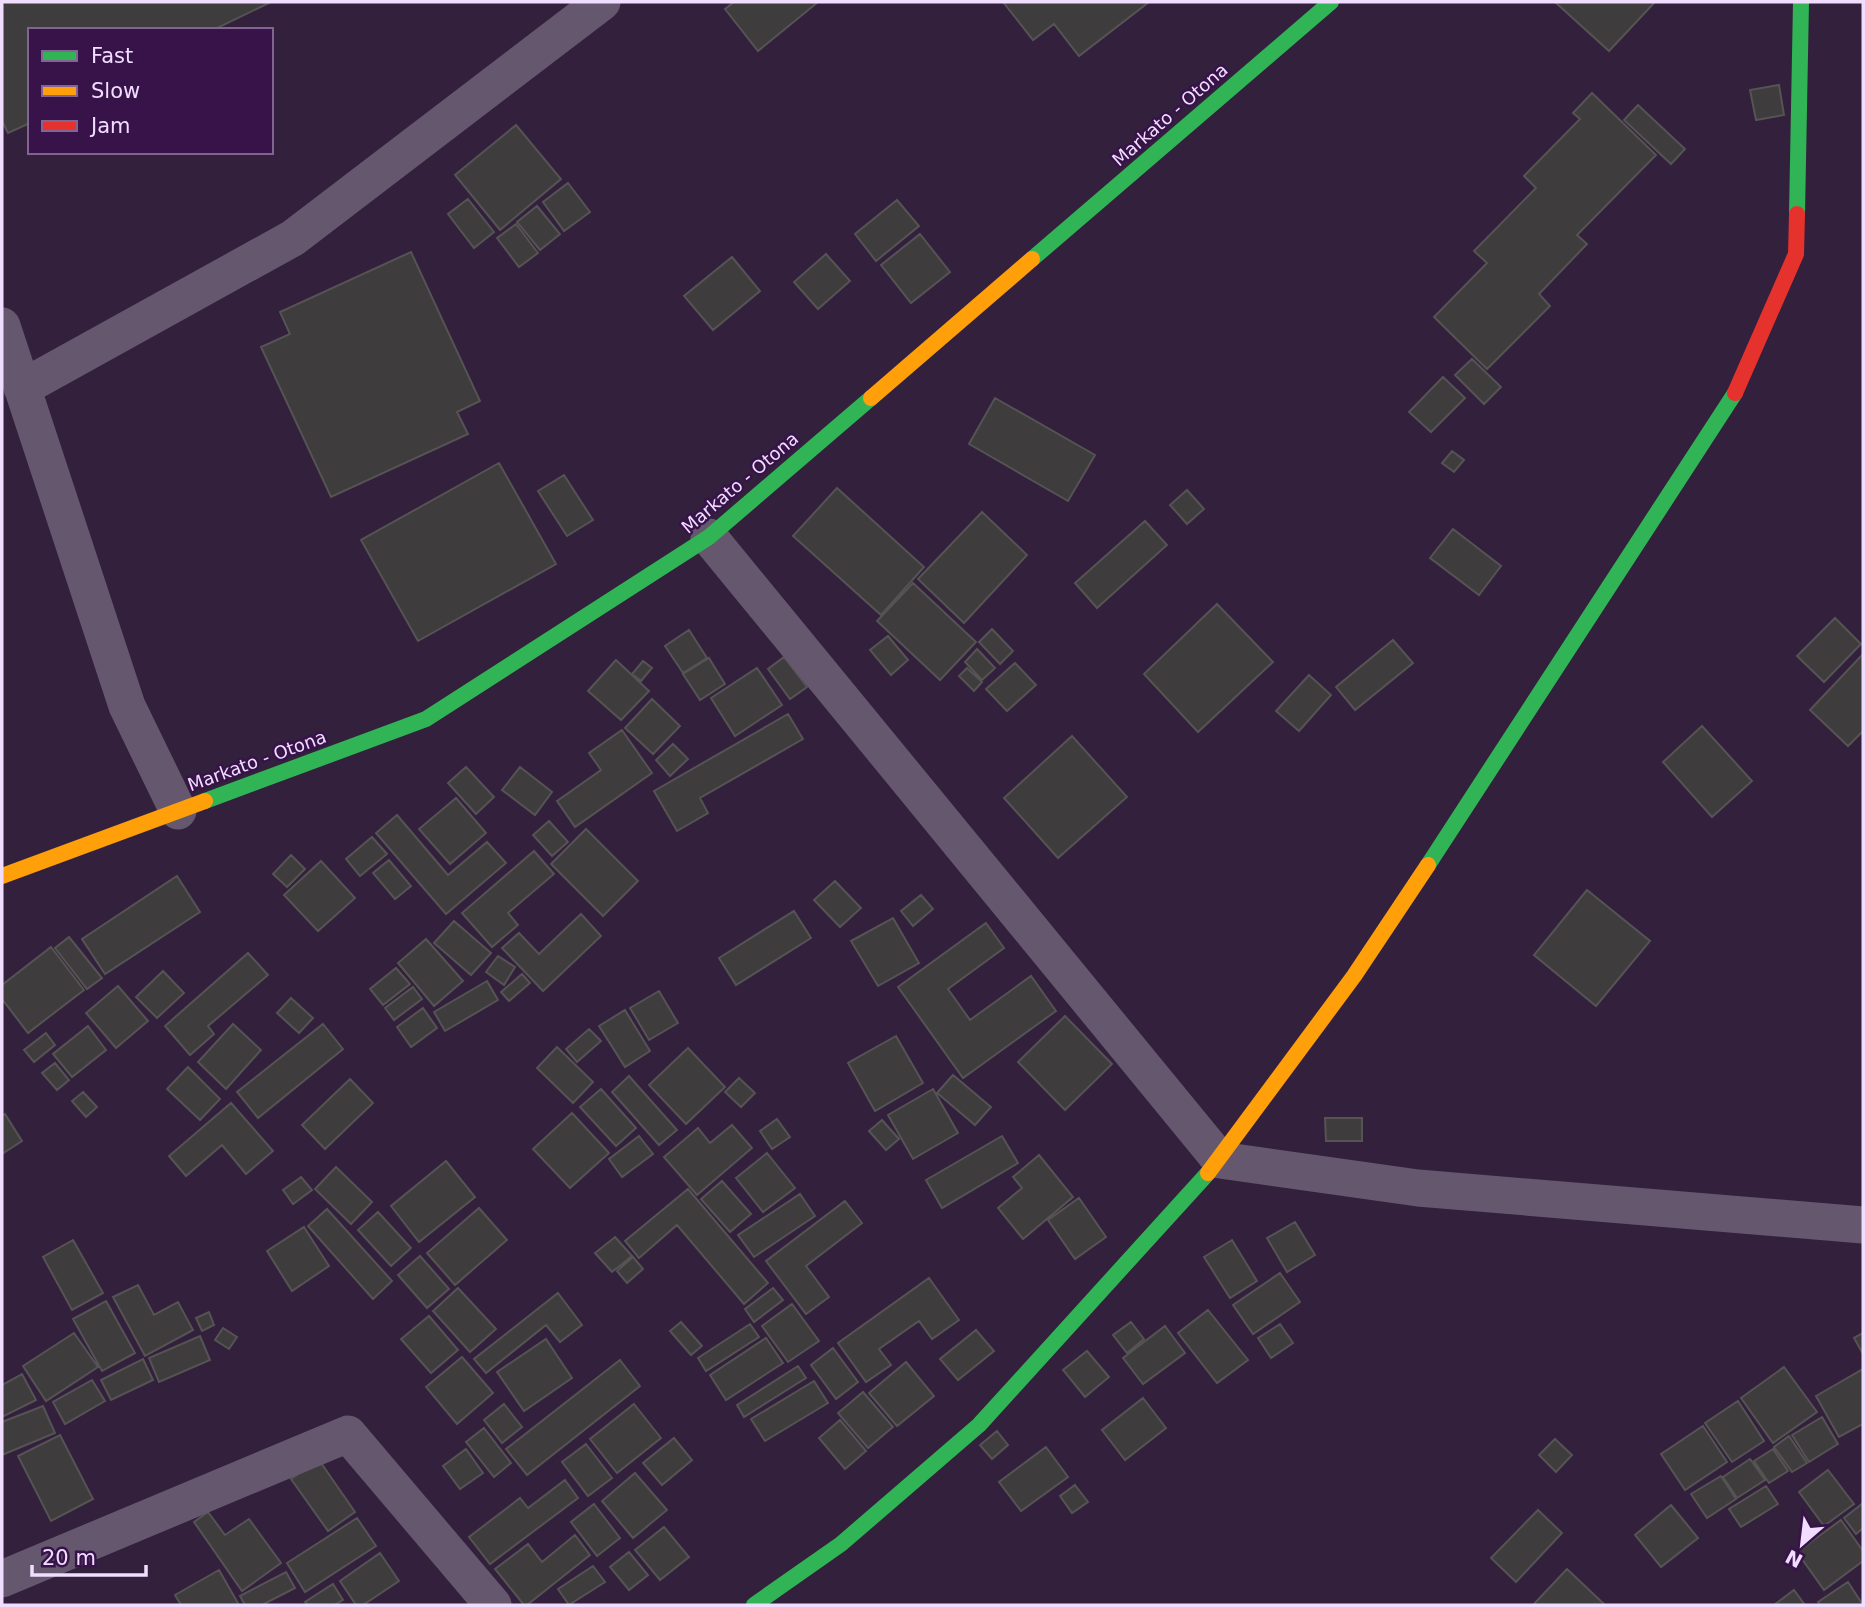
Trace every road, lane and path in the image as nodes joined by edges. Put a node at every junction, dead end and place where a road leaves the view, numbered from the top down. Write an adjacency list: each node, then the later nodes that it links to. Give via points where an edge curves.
1 (602, 2): 5 (street, via 293,238)
2 (1331, 2): 6 (street, Markato - Otona)
3 (1801, 2): 9 (street, via 1796,254 1734,394 1354,976)
4 (2, 326): 5 (street)
5 (22, 388): 7 (street, via 127,706)
6 (709, 537): 7 (street, Markato - Otona, via 426,719); 9 (street)
7 (178, 811): 8 (street, Markato - Otona)
8 (2, 876)
9 (1220, 1160): 10 (street, via 1418,1188); 13 (street, via 979,1424 841,1544)
10 (1863, 1225)
11 (2, 1579): 12 (street, via 348,1434)
12 (493, 1605)
13 (754, 1605)

